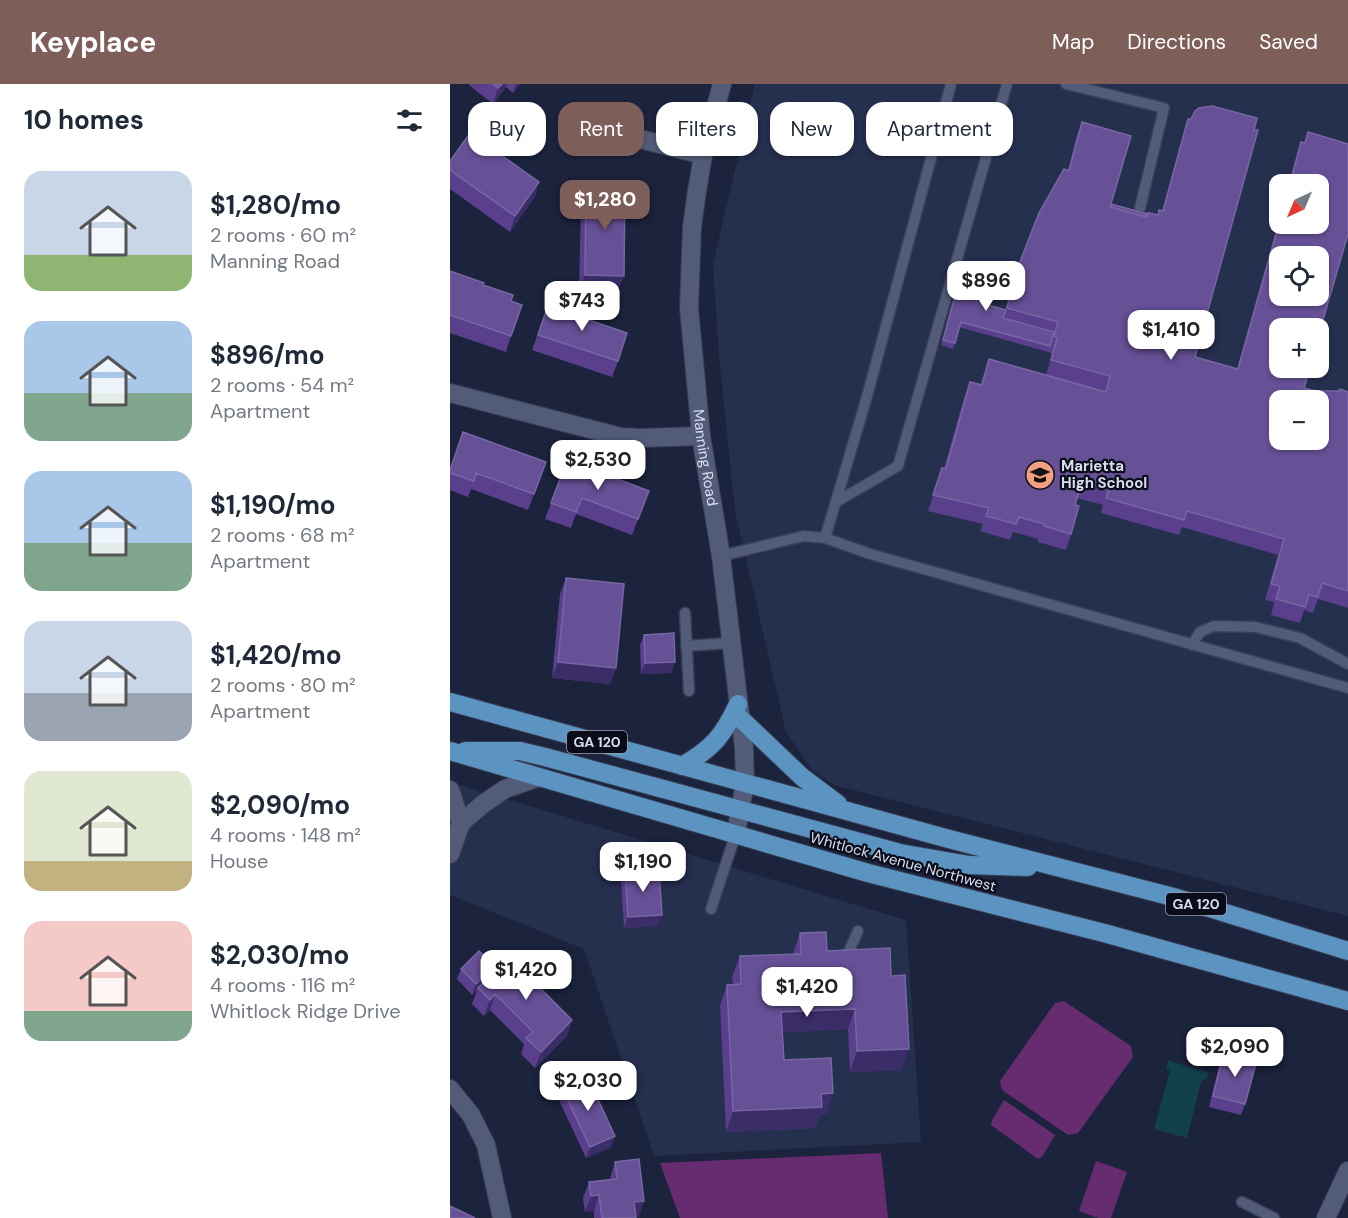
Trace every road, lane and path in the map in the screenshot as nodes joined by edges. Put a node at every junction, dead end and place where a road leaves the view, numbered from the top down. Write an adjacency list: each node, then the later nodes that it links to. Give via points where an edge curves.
1 (722, 84): 5 (street, Manning Road)
2 (951, 84): 10 (lane)
3 (1007, 84): 10 (lane, via 898,466)
4 (1066, 84): 7 (lane, via 1164,108)
5 (717, 102)
6 (703, 156): 9 (street, Manning Road, via 692,227 689,308)
7 (1140, 208)
8 (450, 393): 9 (street, via 621,437)
9 (701, 436): 12 (street, Manning Road)
10 (836, 502): 11 (lane)
11 (825, 538): 12 (lane, via 794,537); 15 (lane)
12 (721, 556): 14 (street, Manning Road)
13 (685, 613): 16 (lane)
14 (730, 643): 16 (lane); 21 (street, Manning Road)
15 (1192, 645): 17 (lane, via 1200,632 1214,626 1255,627 1300,638); 18 (lane)
16 (686, 646): 19 (lane)
17 (1348, 664)
18 (1348, 688)
19 (689, 691)
20 (450, 702): 23 (highway, GA 120)
21 (739, 711): 23 (highway, via 705,753); 25 (street, Manning Road); 28 (highway, via 770,748 802,777)
22 (451, 752): 24 (highway, Whitlock Avenue Northwest); 27 (highway, via 519,751)
23 (682, 766): 25 (highway, GA 120)
24 (539, 777): 29 (street, via 505,789); 30 (highway, Whitlock Avenue Northwest)
25 (745, 783): 27 (street, Manning Road); 28 (highway, GA 120)
26 (450, 790): 29 (street)
27 (741, 810): 30 (street, Manning Road); 32 (highway, via 935,860 1000,867)
28 (852, 813): 32 (highway, GA 120)
29 (461, 823): 31 (street)
30 (736, 833): 33 (lane); 37 (highway, Whitlock Avenue Northwest, via 879,876)
31 (450, 854)
32 (1054, 867): 35 (highway, GA 120, via 1177,898)
33 (711, 909)
34 (858, 931): 36 (lane, via 848,953)
35 (1344, 948)
36 (830, 960)
37 (1348, 1001)
38 (450, 1089): 41 (street, via 471,1115 486,1145)
39 (1348, 1171): 43 (street)
40 (1242, 1202): 42 (lane)
41 (502, 1218)
42 (1274, 1218)
43 (1326, 1218)

